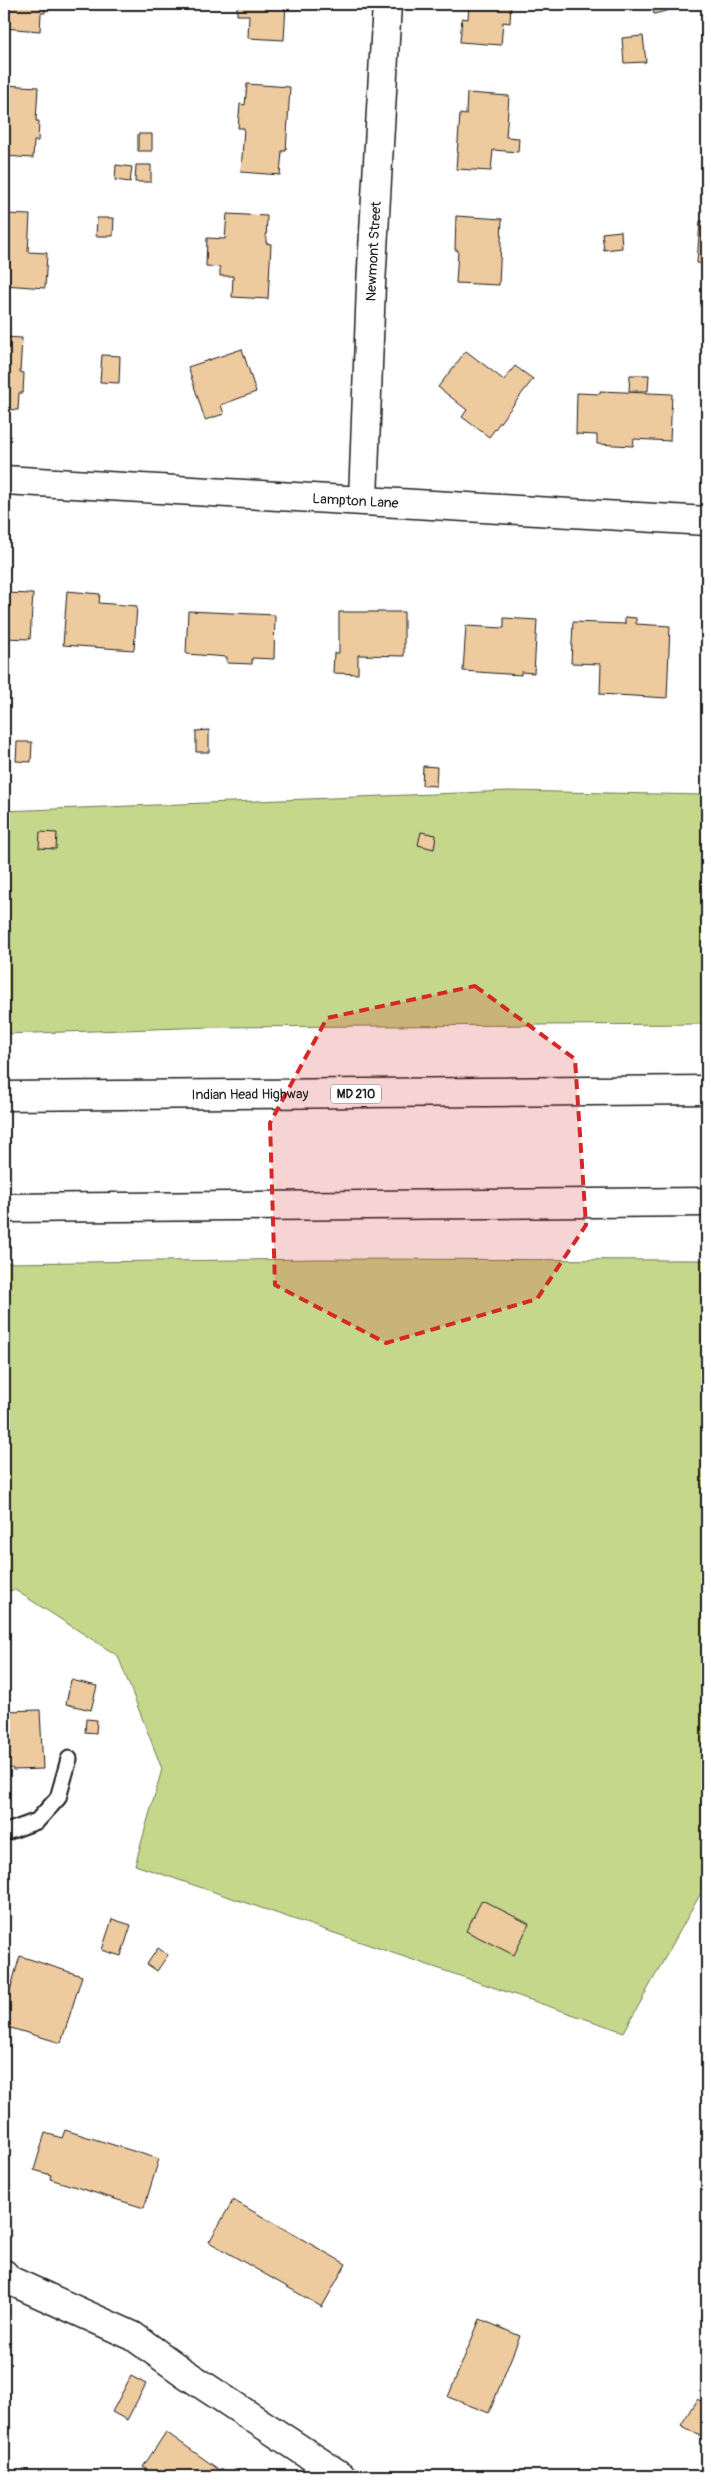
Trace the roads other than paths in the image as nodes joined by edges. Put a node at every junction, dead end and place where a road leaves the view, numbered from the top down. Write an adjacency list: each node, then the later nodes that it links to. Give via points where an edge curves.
1 (387, 4): 3 (main road, Newmont Street)
2 (4, 480): 3 (main road, Lampton Lane)
3 (363, 500): 4 (main road, Lampton Lane)
4 (707, 521)
5 (707, 1090): 6 (main road, Indian Head Highway / MD 210)
6 (4, 1096)
7 (707, 1202): 8 (main road)
8 (4, 1208)
9 (70, 1759): 10 (lane, via 58,1798 37,1821)
10 (4, 1833)
11 (4, 2274): 12 (main road, via 9,2280 133,2336)
12 (341, 2476)

